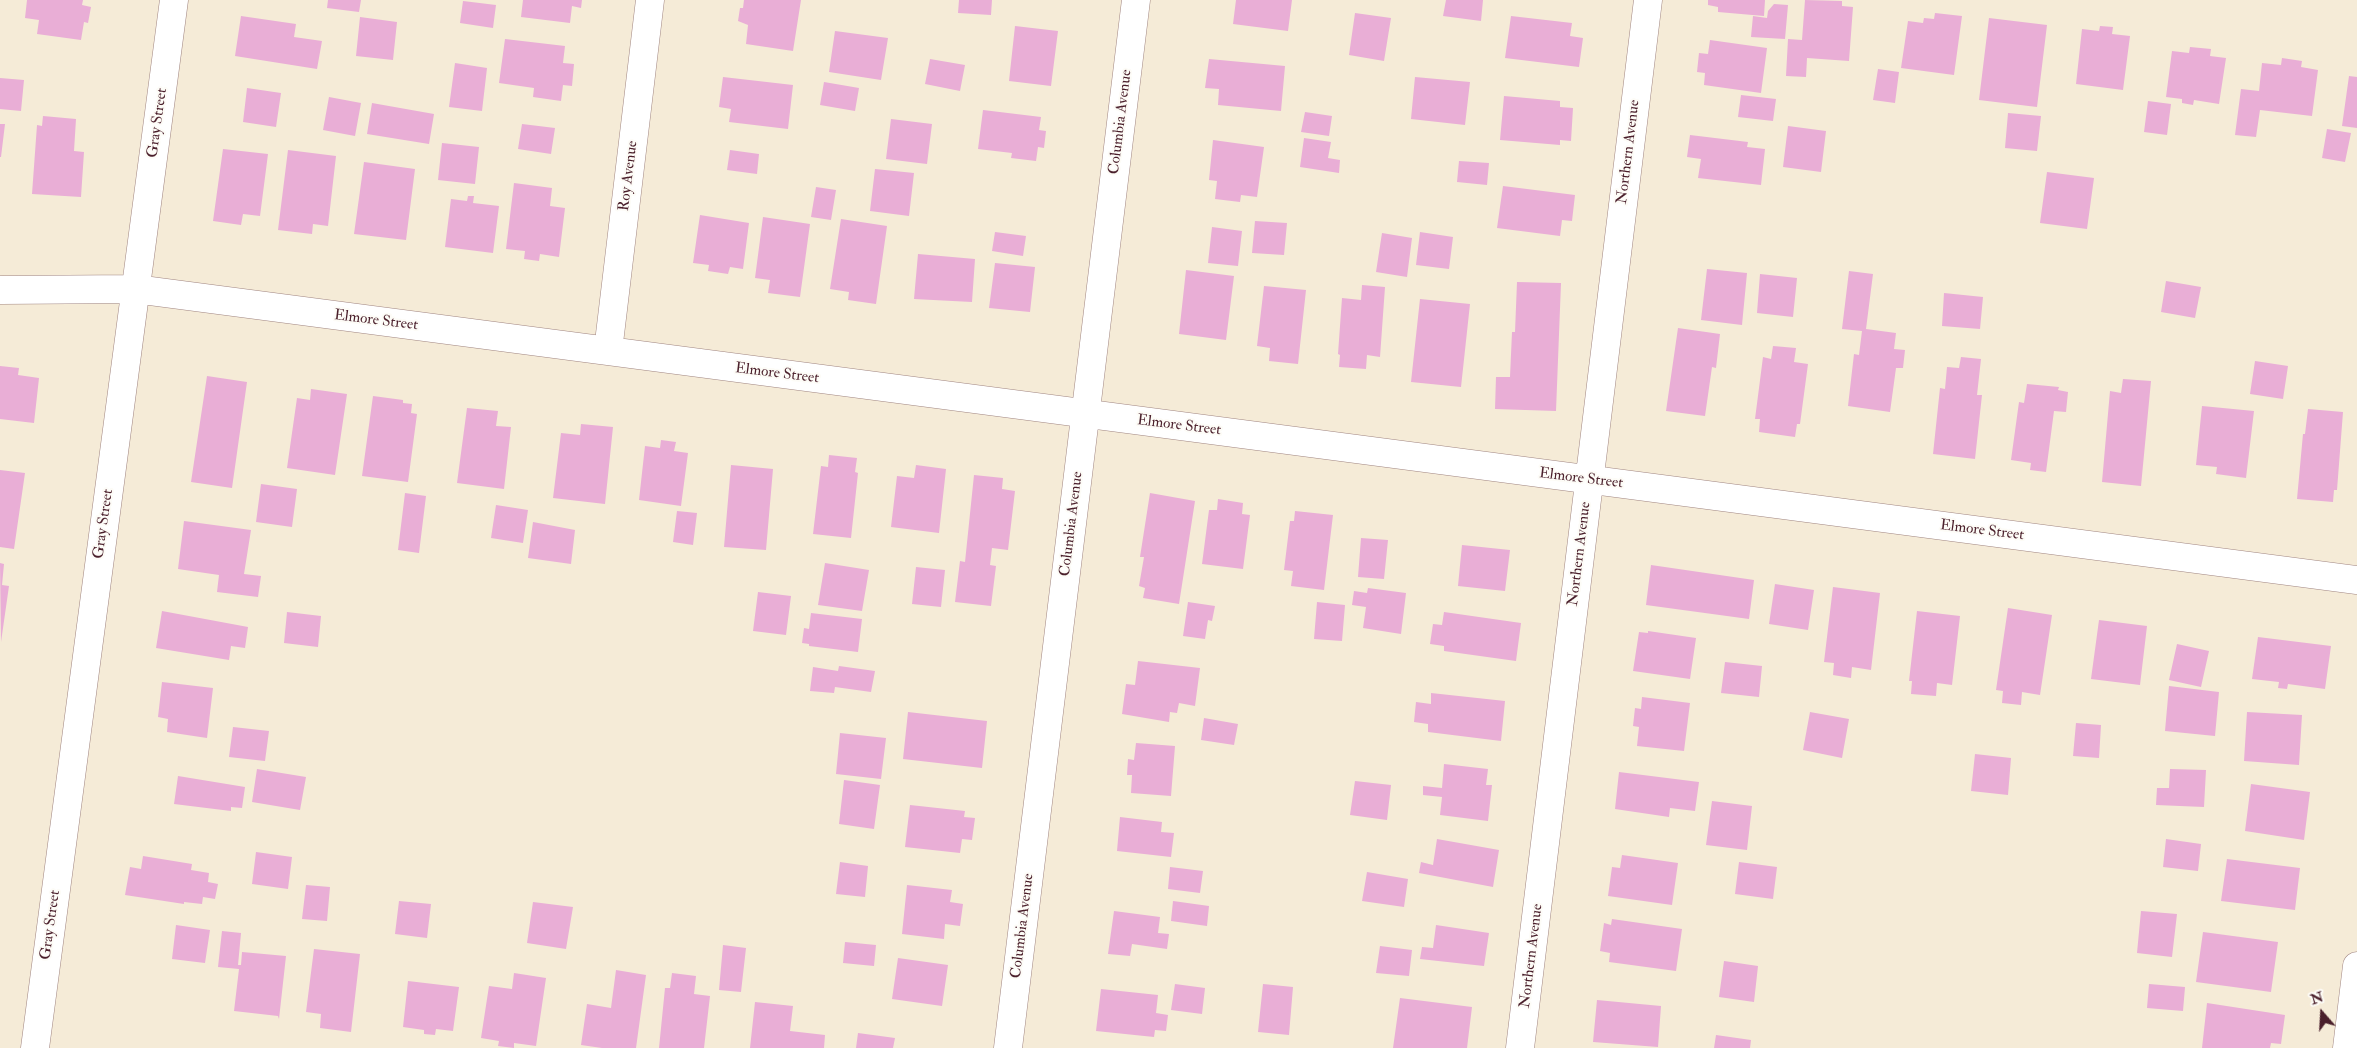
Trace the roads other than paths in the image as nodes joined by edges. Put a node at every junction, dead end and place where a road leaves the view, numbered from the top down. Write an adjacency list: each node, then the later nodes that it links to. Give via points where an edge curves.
1 (174, 0): 6 (street, Gray Street)
2 (650, 0): 7 (street, Roy Avenue)
3 (1136, 0): 8 (street, Columbia Avenue)
4 (1648, 0): 9 (street, Northern Avenue)
5 (0, 290): 6 (street, Elmore Street)
6 (136, 290): 7 (street, Elmore Street); 12 (street, Gray Street)
7 (608, 351): 8 (street, Elmore Street)
8 (1086, 414): 9 (street, Elmore Street); 13 (street, Columbia Avenue)
9 (1589, 480): 10 (street, Elmore Street); 14 (street, Northern Avenue)
10 (2357, 580)
11 (2357, 966): 15 (street)
12 (35, 1048)
13 (1008, 1048)
14 (1520, 1048)
15 (2347, 1048)

